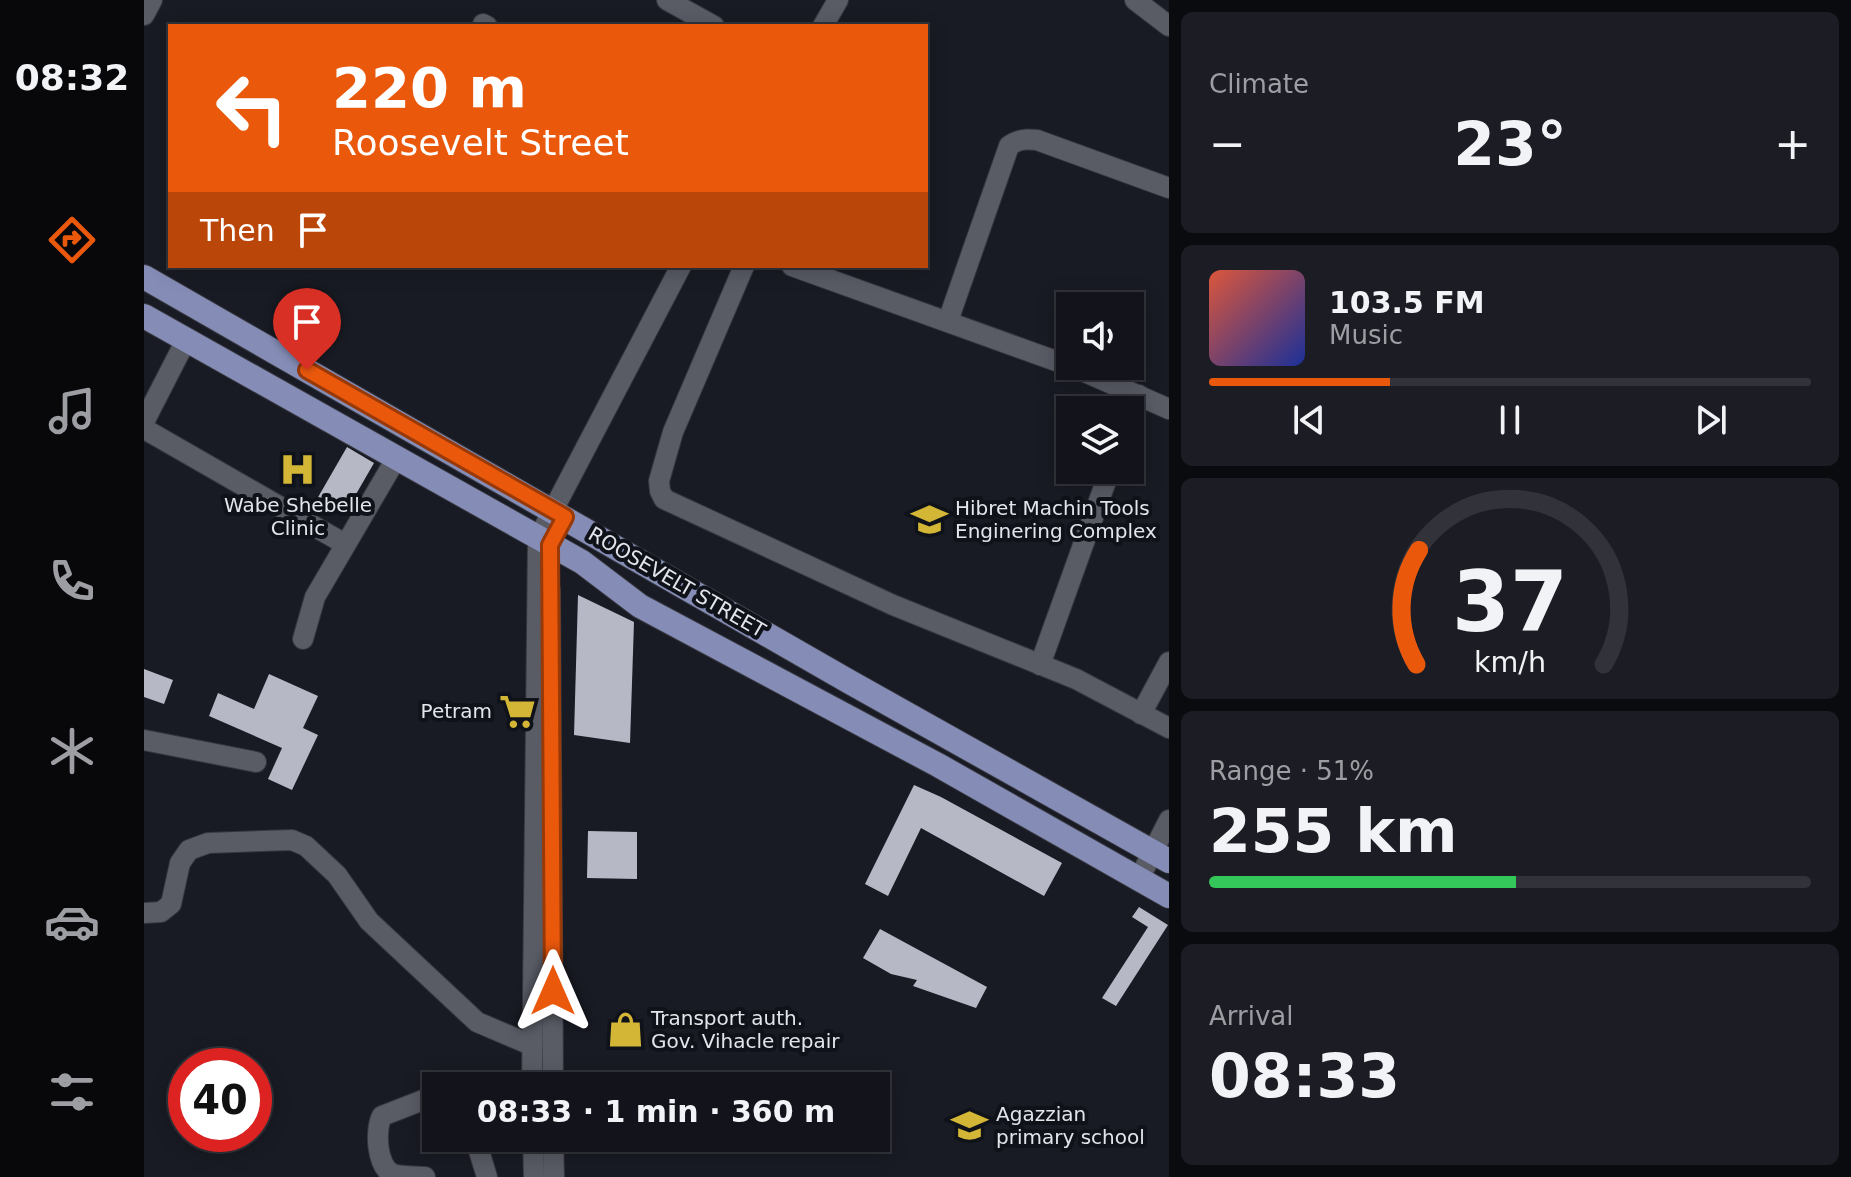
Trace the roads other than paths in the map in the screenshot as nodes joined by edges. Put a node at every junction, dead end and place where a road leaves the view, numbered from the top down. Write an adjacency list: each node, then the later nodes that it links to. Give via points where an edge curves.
1 (152, 0): 5 (street)
2 (667, 0): 6 (street)
3 (838, 0): 7 (street)
4 (1135, 0): 8 (street)
5 (144, 15)
6 (710, 24)
7 (824, 24)
8 (1169, 26)
9 (1169, 188): 15 (street, via 1037,140 1013,142)
10 (680, 268): 26 (street)
11 (743, 268): 31 (street, via 673,432 659,481 664,499 893,605)
12 (798, 268): 15 (street)
13 (144, 277): 18 (main road, ROOSEVELT STREET)
14 (144, 316): 16 (main road, ROOSEVELT STREET)
15 (948, 321): 17 (street)
16 (186, 340): 21 (main road, ROOSEVELT STREET); 23 (street)
17 (1056, 361)
18 (307, 370): 21 (main road); 26 (main road, ROOSEVELT STREET)
19 (1104, 380): 20 (street)
20 (1139, 395): 22 (street)
21 (290, 398): 24 (main road, ROOSEVELT STREET)
22 (1169, 409)
23 (144, 423): 28 (street, via 148,431)
24 (397, 457): 27 (main road, ROOSEVELT STREET); 28 (street)
25 (1105, 484): 31 (street)
26 (559, 514): 27 (street); 37 (main road, ROOSEVELT STREET)
27 (544, 542): 38 (main road, ROOSEVELT STREET, via 582,562 640,606); 41 (street); 43 (street)
28 (345, 544): 29 (street, via 315,597)
29 (303, 639)
30 (1169, 662): 32 (street)
31 (1040, 665): 32 (street)
32 (1141, 714): 33 (street)
33 (1169, 728)
34 (144, 740): 35 (street)
35 (256, 762)
36 (1169, 820): 37 (street)
37 (1161, 856): 38 (street)
38 (1139, 879): 39 (main road, ROOSEVELT STREET)
39 (1169, 896)
40 (144, 913): 41 (street, via 161,912 171,904 180,863 189,850 208,843 292,840 337,875 369,921 477,1022)
41 (531, 1045): 42 (street)
42 (532, 1072)
43 (553, 1072)
44 (422, 1100): 48 (street, via 382,1116 378,1140 384,1166 393,1174)
45 (479, 1152): 49 (street)
46 (533, 1152): 50 (street)
47 (553, 1152): 51 (street)
48 (425, 1177)
49 (487, 1177)
50 (534, 1177)
51 (554, 1177)

